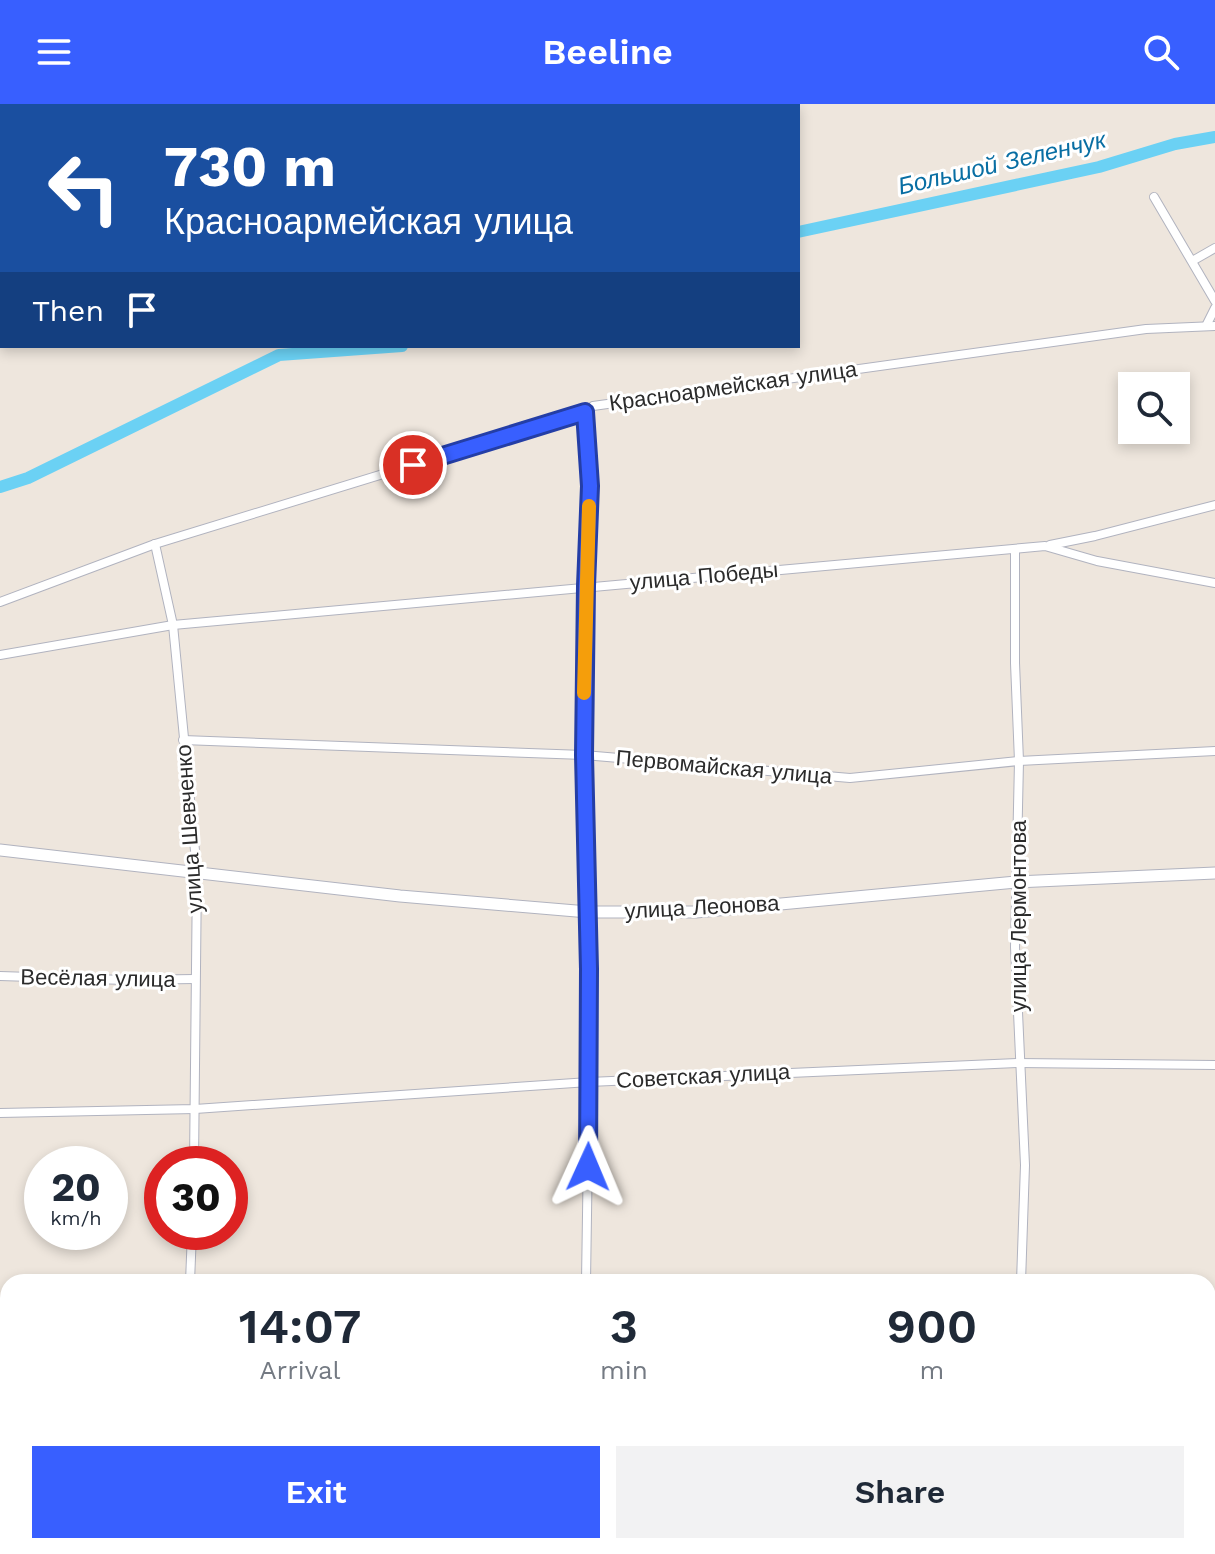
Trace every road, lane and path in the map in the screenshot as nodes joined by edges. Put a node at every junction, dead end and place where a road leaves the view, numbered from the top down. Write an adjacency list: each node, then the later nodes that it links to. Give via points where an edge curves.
1 (1154, 197): 3 (street)
2 (1215, 248): 3 (street)
3 (1194, 260): 4 (street)
4 (1215, 301)
5 (1215, 308): 6 (street, Красноармейская улица)
6 (1211, 325): 7 (street, Красноармейская улица, via 1146,329 593,406)
7 (585, 412): 9 (street, Красноармейская улица); 13 (street, via 590,486)
8 (1215, 505): 10 (street)
9 (155, 544): 14 (street, Красноармейская улица); 15 (street, улица Шевченко)
10 (1045, 546): 11 (street, улица Победы); 12 (street, улица Победы)
11 (1015, 550): 13 (street, улица Победы); 20 (street, улица Лермонтова)
12 (1215, 583)
13 (586, 586): 15 (street, улица Победы); 19 (street)
14 (0, 602)
15 (173, 625): 16 (street, улица Победы); 17 (street, улица Шевченко)
16 (0, 655)
17 (183, 740): 19 (street, Первомайская улица); 22 (street, улица Шевченко)
18 (1215, 751): 20 (street, Первомайская улица)
19 (584, 755): 20 (street, Первомайская улица, via 850,778); 25 (street)
20 (1019, 761): 24 (street, улица Лермонтова)
21 (0, 850): 22 (main road, улица Леонова)
22 (197, 871): 25 (main road, улица Леонова); 27 (street, улица Шевченко)
23 (1215, 873): 24 (main road, улица Леонова)
24 (1016, 882): 25 (main road, улица Леонова, via 696,912); 28 (street, улица Лермонтова)
25 (588, 912): 30 (street)
26 (0, 976): 27 (street, Весёлая улица)
27 (195, 979): 31 (street, улица Шевченко)
28 (1020, 1062): 29 (street, Советская улица); 30 (street, Советская улица); 37 (street, улица Лермонтова, via 1025,1165)
29 (1215, 1065)
30 (589, 1082): 31 (street, Советская улица); 36 (street)
31 (195, 1109): 32 (street, Советская улица); 33 (street, улица Шевченко)
32 (0, 1113)
33 (194, 1146)
34 (191, 1250): 35 (street)
35 (190, 1274)
36 (586, 1274)
37 (1021, 1274)

